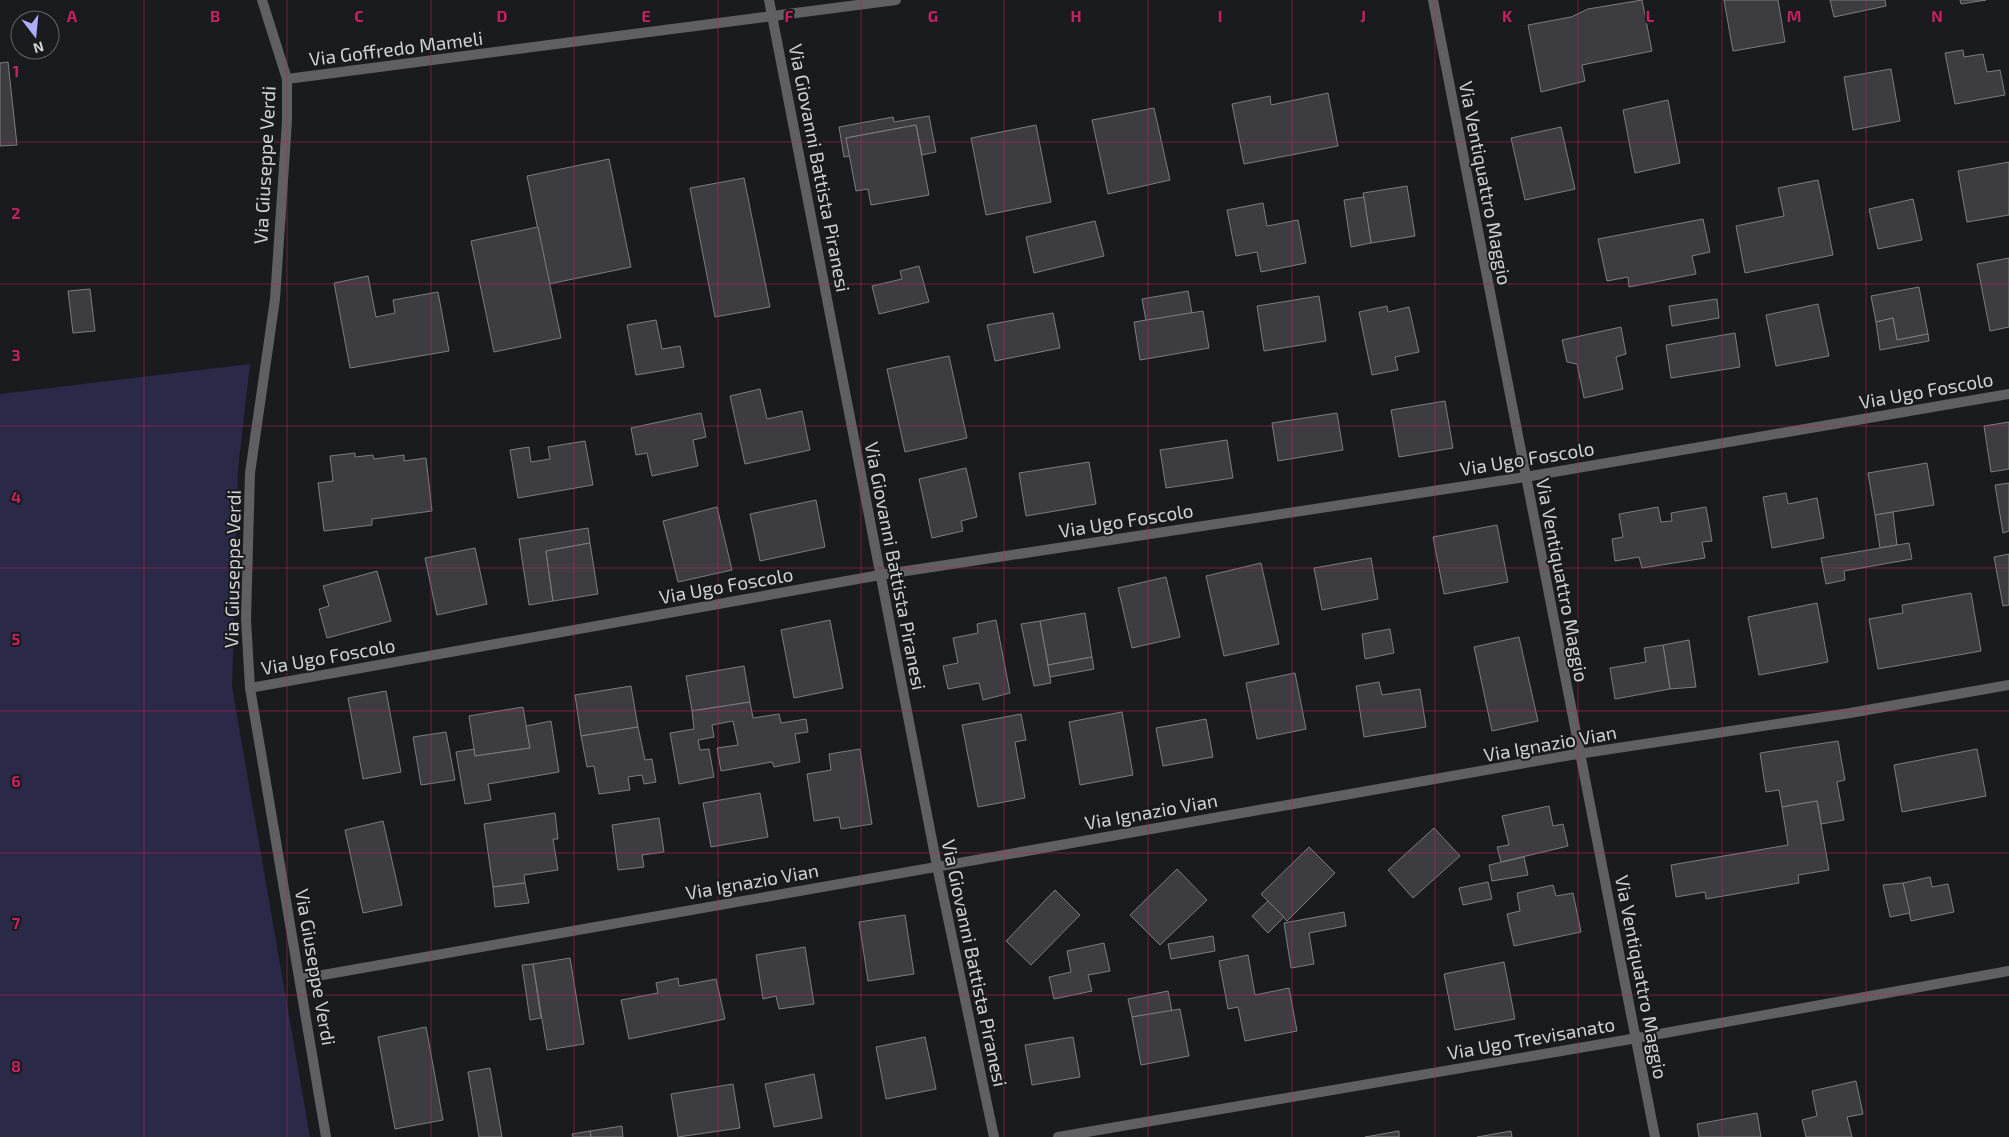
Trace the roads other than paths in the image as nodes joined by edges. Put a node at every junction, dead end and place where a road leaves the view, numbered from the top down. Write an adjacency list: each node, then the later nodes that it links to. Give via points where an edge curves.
1 (262, 0): 6 (street, Via Giuseppe Verdi)
2 (769, 0): 5 (street, Via Giovanni Battista Piranesi)
3 (896, 0): 5 (street, Via Goffredo Mameli)
4 (1432, 0): 8 (street, Via Ventiquattro Maggio)
5 (773, 16): 6 (street, Via Goffredo Mameli); 9 (street, Via Giovanni Battista Piranesi)
6 (287, 79): 11 (street, Via Giuseppe Verdi, via 275,299 250,473 246,619)
7 (2009, 394): 8 (street, Via Ugo Foscolo)
8 (1525, 477): 9 (street, Via Ugo Foscolo); 12 (street, Via Ventiquattro Maggio)
9 (880, 575): 11 (street, Via Ugo Foscolo); 13 (street, Via Giovanni Battista Piranesi)
10 (2009, 685): 12 (street, Via Ignazio Vian)
11 (250, 688): 15 (street, Via Giuseppe Verdi)
12 (1580, 754): 13 (street, Via Ignazio Vian); 16 (street, Via Ventiquattro Maggio)
13 (937, 866): 15 (street, Via Ignazio Vian); 18 (street, Via Giovanni Battista Piranesi)
14 (2009, 970): 16 (street, Via Ugo Trevisanato)
15 (300, 979): 17 (street, Via Giuseppe Verdi)
16 (1637, 1038): 19 (street, Via Ugo Trevisanato); 20 (street, Via Ventiquattro Maggio)
17 (326, 1137)
18 (994, 1137)
19 (1058, 1137)
20 (1655, 1137)

